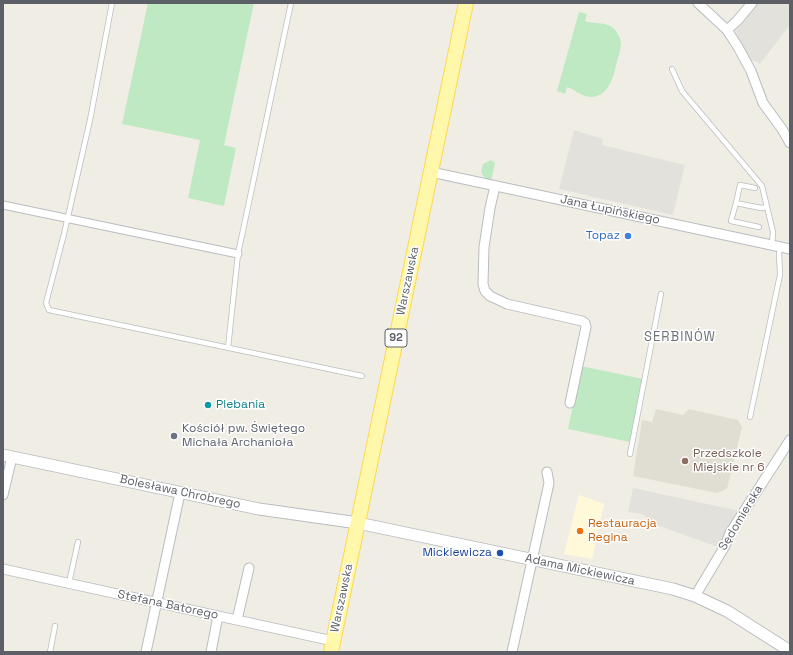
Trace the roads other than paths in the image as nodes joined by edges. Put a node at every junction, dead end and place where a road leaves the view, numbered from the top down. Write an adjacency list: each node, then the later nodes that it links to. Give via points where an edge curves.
1 (112, 3): 15 (lane)
2 (291, 3): 19 (lane)
3 (466, 3): 9 (main road, Warszawska / 92)
4 (698, 3): 6 (street)
5 (752, 3): 6 (street)
6 (727, 30): 8 (street, via 751,72 763,103)
7 (672, 68): 14 (lane, via 682,91 762,186)
8 (790, 143)
9 (431, 172): 10 (street, Jana Łupińskiego); 31 (main road, Warszawska / 92)
10 (495, 186): 17 (street, Jana Łupińskiego); 23 (street, via 484,247 483,284 490,296 507,304 585,322)
11 (755, 188): 12 (lane, via 740,185)
12 (736, 203): 14 (lane); 16 (lane, via 731,221)
13 (3, 205): 15 (street)
14 (767, 207): 17 (lane)
15 (68, 218): 19 (street); 21 (lane, via 46,303 49,310)
16 (759, 227)
17 (776, 246): 18 (street, Jana Łupińskiego); 24 (lane, via 781,267 780,275)
18 (790, 249)
19 (238, 254): 21 (lane)
20 (661, 294): 26 (lane)
21 (228, 348): 22 (lane)
22 (362, 376)
23 (570, 403)
24 (750, 417)
25 (790, 440): 37 (street, Sędomierska, via 730,533 725,546)
26 (630, 454)
27 (7, 456): 29 (street, Bolesława Chrobrego); 30 (street)
28 (547, 472): 33 (street, via 549,483)
29 (180, 493): 31 (street, Bolesława Chrobrego, via 259,509); 38 (street)
30 (3, 495)
31 (358, 522): 33 (street, Adama Mickiewicza); 42 (main road, Warszawska / 92)
32 (78, 542): 36 (lane)
33 (533, 560): 37 (street, Adama Mickiewicza, via 673,589); 47 (street)
34 (248, 568): 40 (street)
35 (3, 569): 36 (street, Stefana Batorego)
36 (69, 584): 38 (street, Stefana Batorego)
37 (694, 596): 43 (street, Adama Mickiewicza, via 727,611)
38 (156, 602): 39 (street, Stefana Batorego); 45 (street)
39 (218, 616): 40 (street, Stefana Batorego); 46 (street)
40 (238, 620): 42 (street, Stefana Batorego)
41 (55, 626): 44 (lane)
42 (332, 646)
43 (790, 651)
44 (50, 652)
45 (146, 652)
46 (211, 652)
47 (512, 652)

